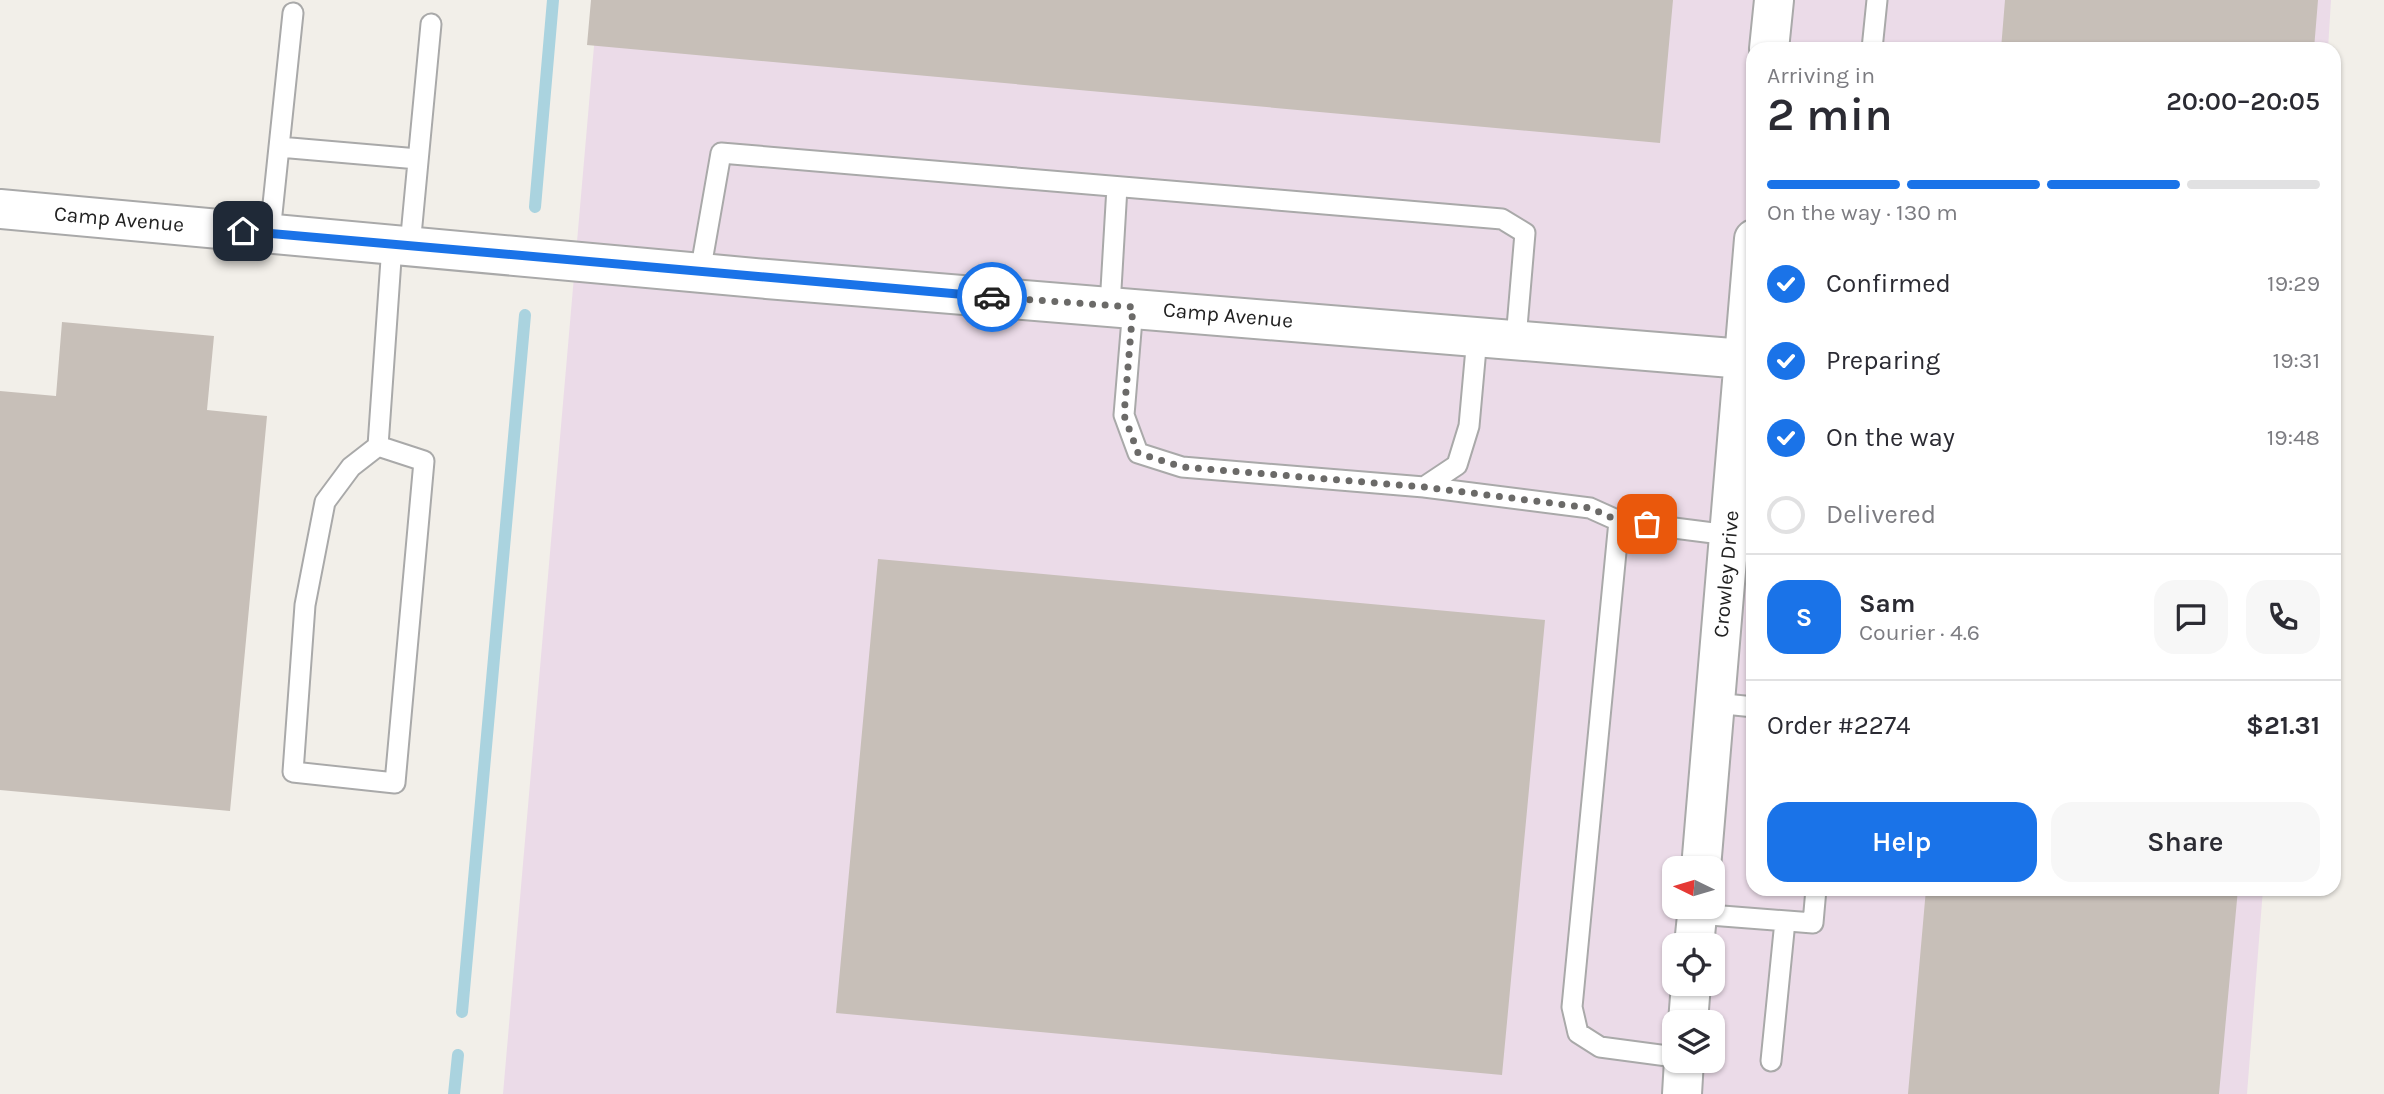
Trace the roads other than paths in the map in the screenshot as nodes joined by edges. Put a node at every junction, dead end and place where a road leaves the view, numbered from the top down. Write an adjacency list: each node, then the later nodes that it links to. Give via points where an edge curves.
1 (1774, 0): 5 (street)
2 (1877, 0): 6 (lane)
3 (293, 12): 7 (lane)
4 (431, 24): 8 (lane)
5 (1770, 42)
6 (1873, 42)
7 (279, 147): 8 (lane); 11 (lane)
8 (418, 159): 12 (lane)
9 (1116, 187): 13 (lane, via 721,153); 14 (lane); 16 (lane, via 1502,219 1525,233)
10 (0, 209): 11 (street, Camp Avenue)
11 (270, 233): 12 (street, Camp Avenue)
12 (401, 246): 13 (street, Camp Avenue); 19 (lane)
13 (700, 273): 14 (street, Camp Avenue)
14 (1121, 307): 15 (street, Camp Avenue); 20 (lane, via 1124,415 1138,453 1182,467)
15 (1477, 337): 16 (street, Camp Avenue); 20 (lane, via 1469,426 1457,465)
16 (1516, 340): 17 (street, Camp Avenue)
17 (1746, 360)
18 (1746, 386): 22 (street, Crowley Drive)
19 (379, 446): 19 (lane, via 351,467 325,502 305,605 293,772 395,783 424,461)
20 (1424, 487): 21 (lane, via 1590,508)
21 (1619, 521): 22 (lane); 29 (lane, via 1572,1007 1578,1033 1601,1047)
22 (1729, 535): 23 (street, Crowley Drive)
23 (1715, 703): 24 (lane); 25 (street, Crowley Drive)
24 (1746, 706)
25 (1702, 856)
26 (1815, 896): 27 (lane, via 1813,923)
27 (1785, 921): 28 (lane); 30 (lane)
28 (1697, 922)
29 (1662, 1055)
30 (1771, 1061)
31 (1683, 1073): 32 (street)
32 (1682, 1094)

